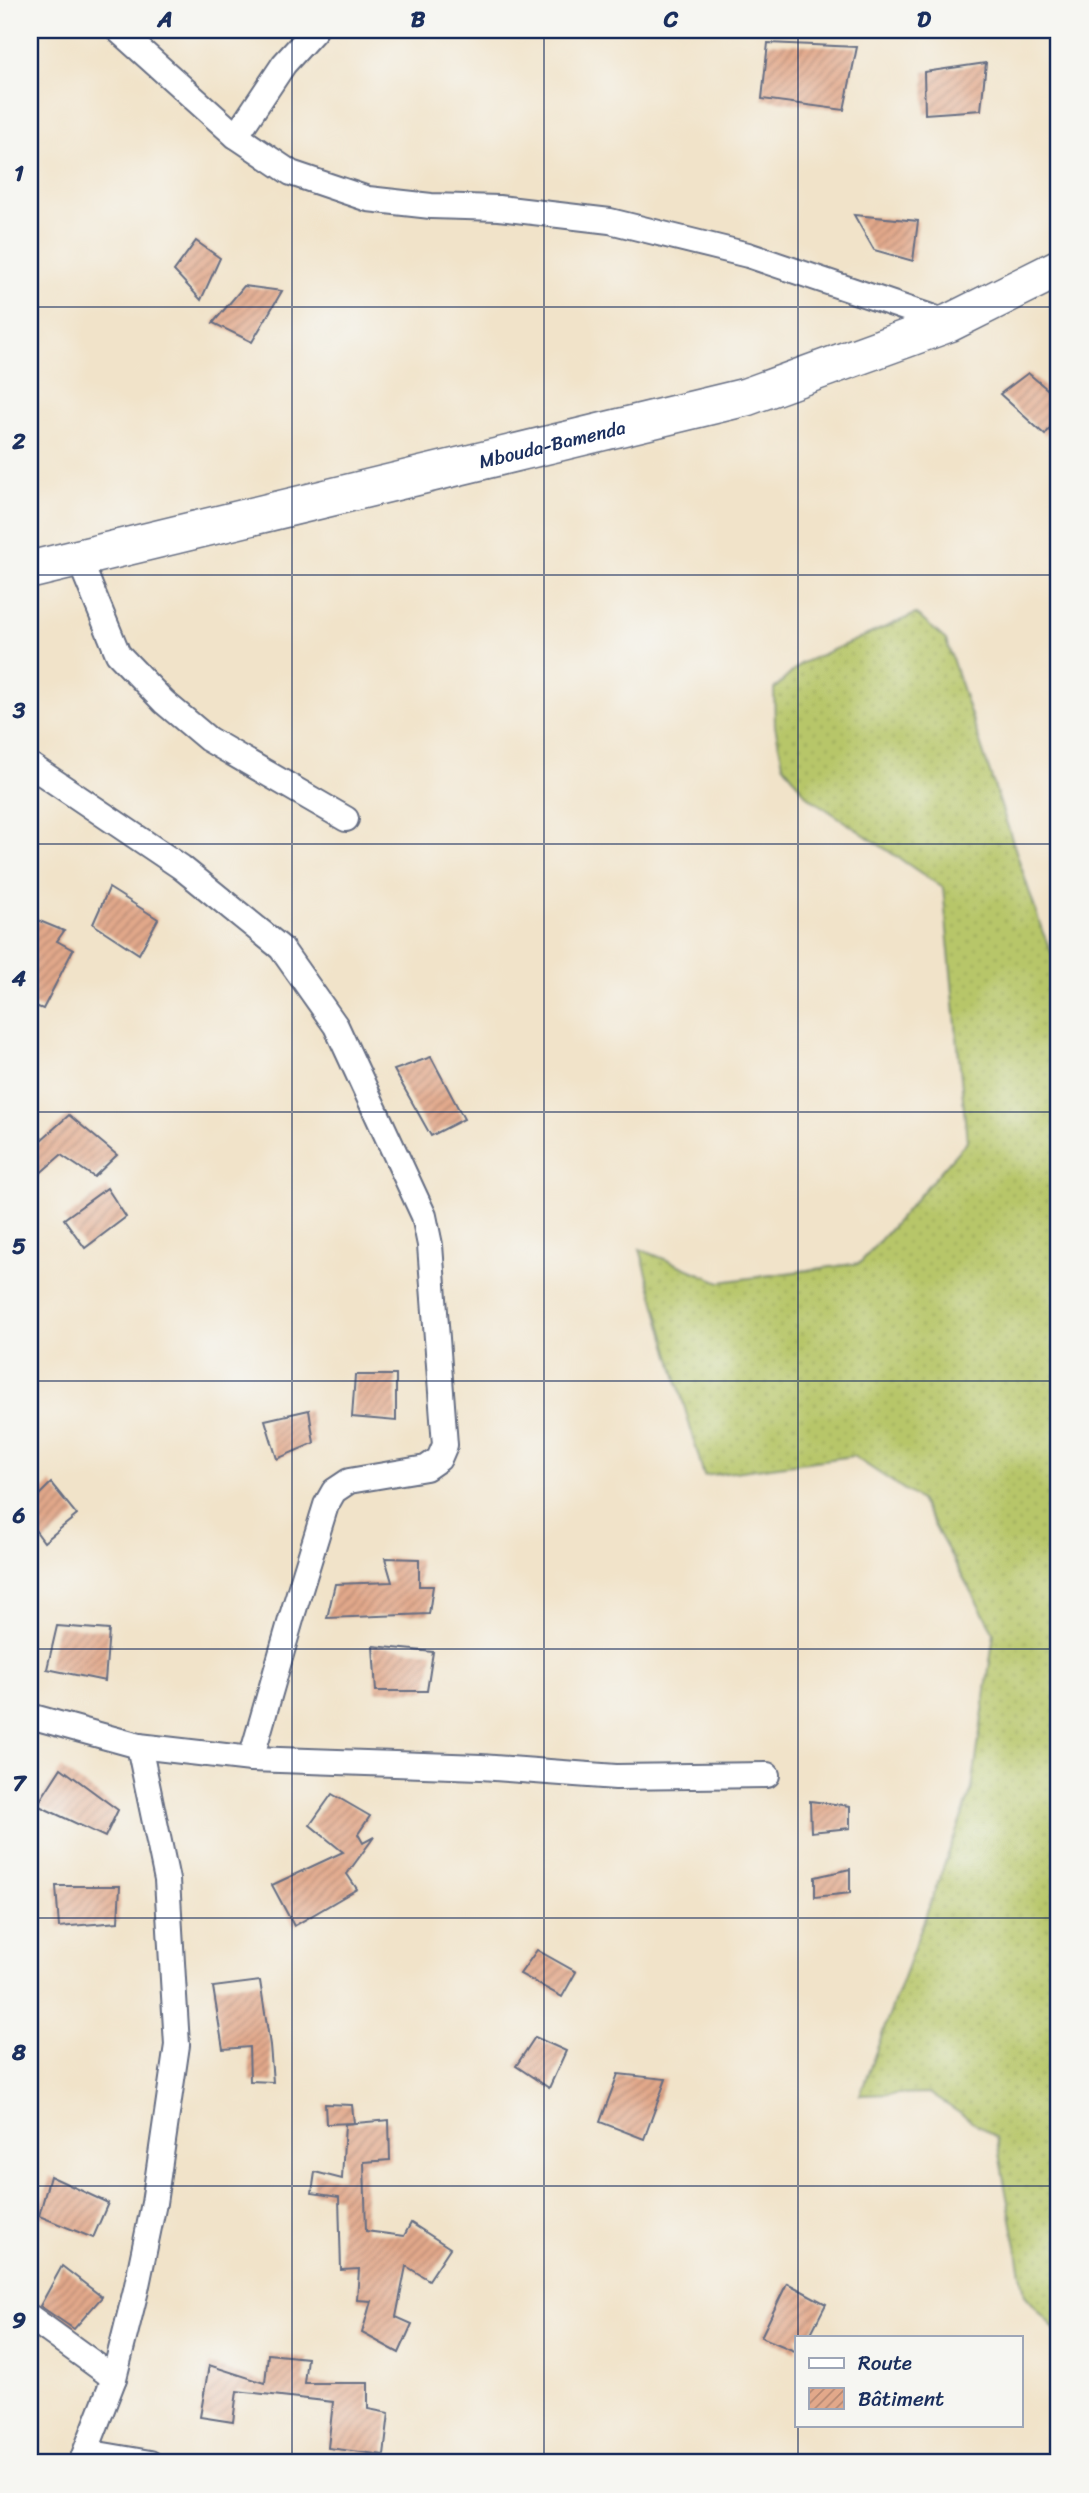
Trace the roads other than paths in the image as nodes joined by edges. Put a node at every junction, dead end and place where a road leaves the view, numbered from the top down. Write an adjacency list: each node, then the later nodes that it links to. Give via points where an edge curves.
1 (118, 30): 3 (street)
2 (315, 30): 3 (street, via 284,64)
3 (236, 136): 5 (street, via 291,173 368,199 610,221 748,255)
4 (1059, 268): 5 (highway, Mbouda-Bamenda)
5 (949, 323): 6 (highway, Mbouda-Bamenda, via 746,397)
6 (79, 559): 7 (highway, Mbouda-Bamenda); 9 (street, via 118,654 164,702 208,739)
7 (30, 570)
8 (30, 765): 12 (street, via 181,867 281,948 336,1026 425,1216 445,1445 439,1459 426,1468 349,1481 334,1490)
9 (346, 819)
10 (30, 1716): 11 (street)
11 (139, 1746): 12 (street); 15 (street, via 167,1881 177,2045 154,2203)
12 (251, 1759): 13 (street, via 616,1777)
13 (767, 1775)
14 (30, 2317): 15 (street)
15 (114, 2378): 16 (street)
16 (84, 2458): 17 (street)
17 (150, 2463)

